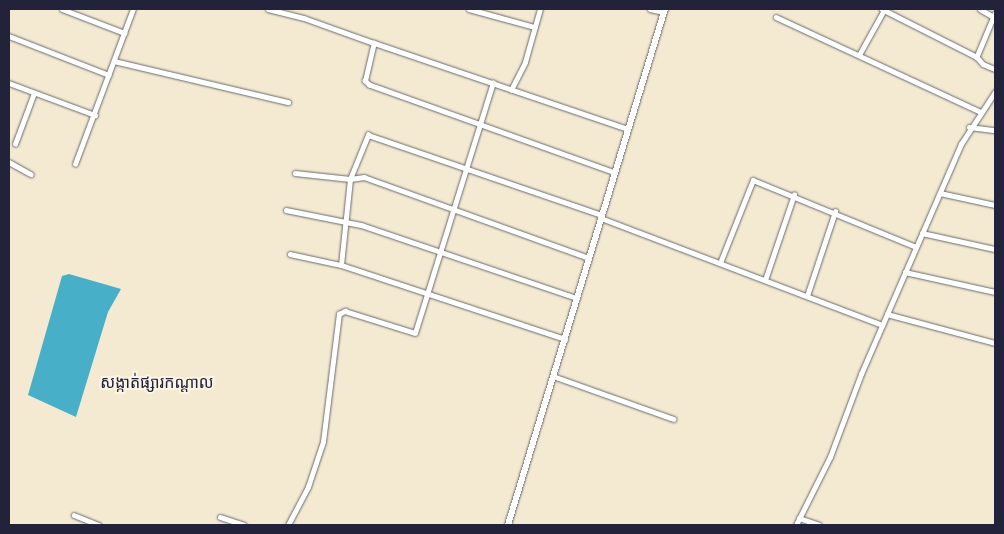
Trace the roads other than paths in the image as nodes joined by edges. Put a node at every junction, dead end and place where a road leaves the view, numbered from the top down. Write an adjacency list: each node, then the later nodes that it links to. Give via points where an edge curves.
1 (62, 9): 15 (street)
2 (133, 9): 15 (street)
3 (268, 9): 17 (street)
4 (469, 9): 12 (street)
5 (540, 9): 12 (street)
6 (650, 9): 9 (street)
7 (883, 9): 18 (street); 19 (street)
8 (980, 9): 10 (street)
9 (664, 11): 34 (street)
10 (995, 16): 13 (street)
11 (776, 17): 18 (street)
12 (535, 27): 25 (street, via 525,62)
13 (988, 31): 14 (street); 19 (street)
14 (995, 32)
15 (125, 33): 20 (street)
16 (9, 36): 22 (street)
17 (374, 43): 24 (street); 32 (street, via 365,81 369,85)
18 (859, 55): 30 (street)
19 (977, 57): 21 (street)
20 (114, 61): 22 (street); 29 (street)
21 (995, 69)
22 (109, 76): 31 (street)
23 (9, 83): 26 (street)
24 (493, 83): 25 (street); 32 (street)
25 (511, 90): 34 (street)
26 (34, 92): 31 (street); 36 (street)
27 (995, 92): 28 (street)
28 (993, 98): 30 (street)
29 (288, 102)
30 (981, 112): 33 (street)
31 (95, 114): 38 (street)
32 (480, 126): 39 (street); 41 (street)
33 (969, 127): 35 (street); 44 (street)
34 (628, 130): 41 (street)
35 (995, 130)
36 (15, 144)
37 (9, 162): 42 (street)
38 (75, 164)
39 (466, 168): 43 (street, via 368,135); 48 (street); 50 (street)
40 (295, 173): 43 (street)
41 (615, 173): 50 (street)
42 (31, 174)
43 (350, 179): 48 (street, via 364,177); 51 (street)
44 (940, 193): 46 (street); 52 (street)
45 (794, 196): 49 (street); 58 (street, via 753,180); 61 (street)
46 (995, 205)
47 (286, 210): 51 (street)
48 (453, 210): 55 (street); 57 (street)
49 (835, 212): 53 (street); 64 (street)
50 (602, 216): 57 (street); 58 (street)
51 (346, 220): 55 (street); 59 (street)
52 (922, 233): 53 (street); 54 (street)
53 (916, 247): 60 (street)
54 (995, 249)
55 (440, 252): 63 (street); 65 (street)
56 (290, 254): 59 (street)
57 (589, 258): 65 (street)
58 (720, 263): 61 (street)
59 (341, 265): 63 (street)
60 (905, 272): 62 (street); 66 (street)
61 (764, 280): 64 (street)
62 (995, 292)
63 (427, 294): 68 (street); 77 (street, via 412,335 345,311 339,314 323,442 308,487)
64 (807, 296): 67 (street)
65 (577, 298): 68 (street)
66 (887, 314): 67 (street); 69 (street)
67 (882, 325): 74 (street, via 830,457)
68 (565, 340): 70 (street)
69 (995, 343)
70 (553, 376): 71 (street); 78 (street)
71 (674, 419)
72 (74, 515): 75 (street)
73 (220, 517): 76 (street)
74 (799, 518): 79 (street); 80 (street)
75 (99, 525)
76 (244, 525)
77 (288, 525)
78 (508, 525)
79 (796, 525)
80 (819, 525)

